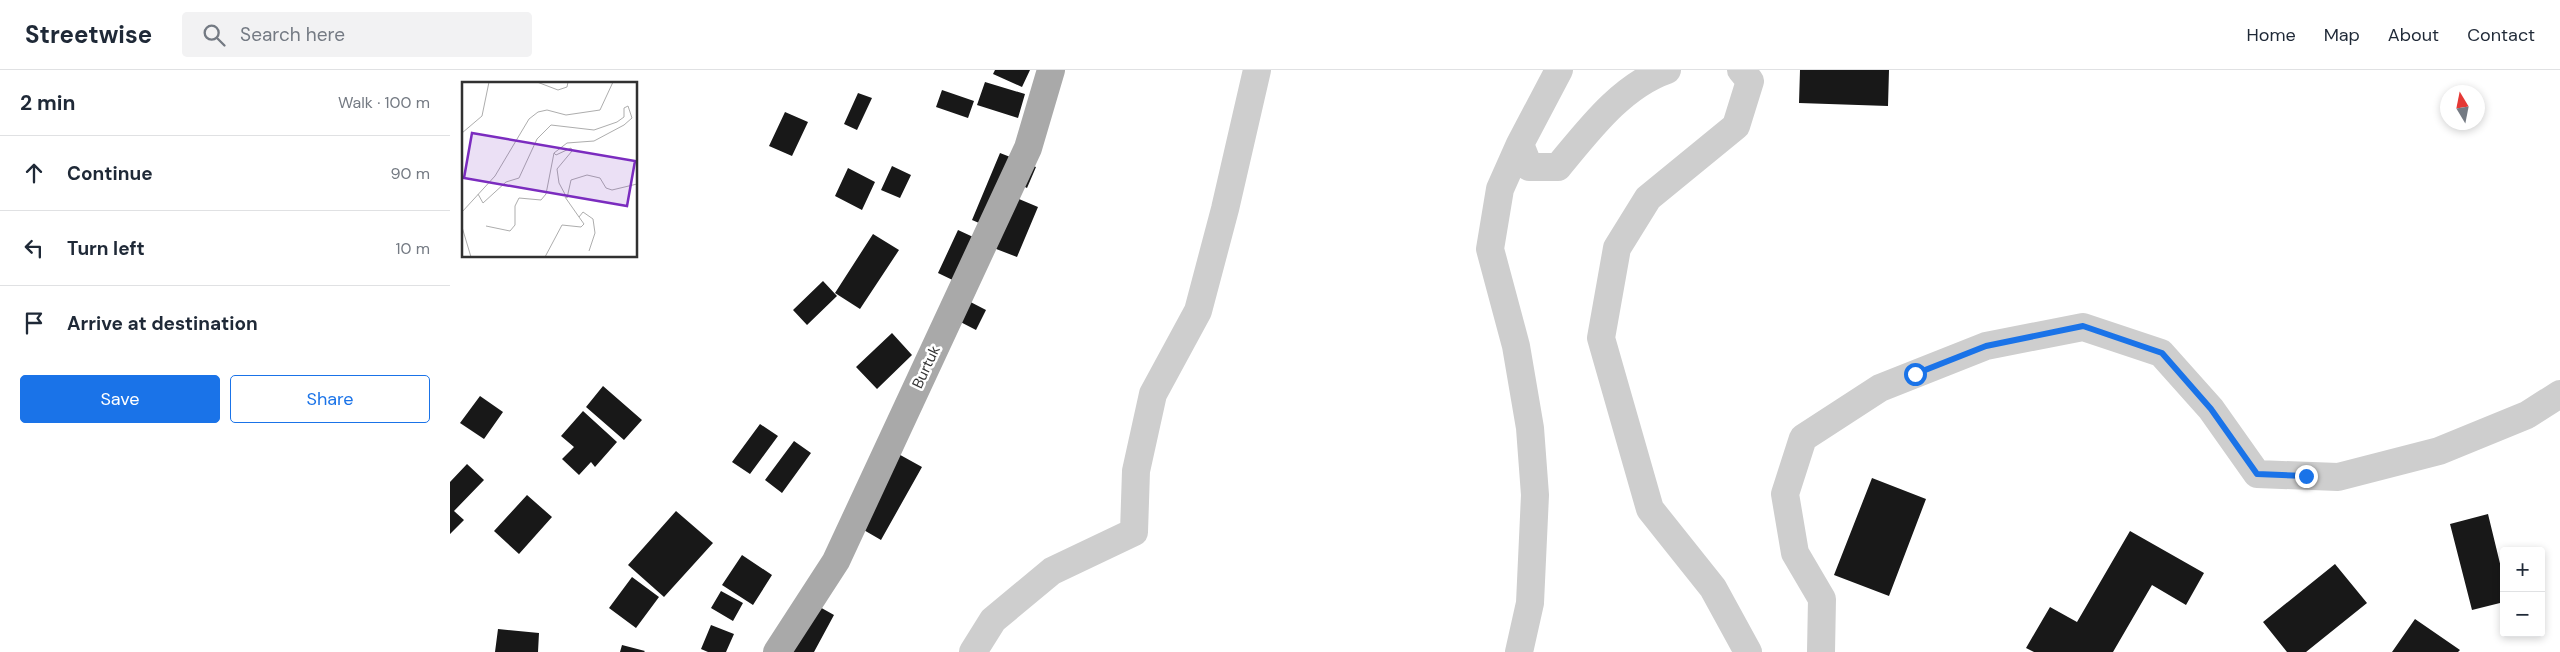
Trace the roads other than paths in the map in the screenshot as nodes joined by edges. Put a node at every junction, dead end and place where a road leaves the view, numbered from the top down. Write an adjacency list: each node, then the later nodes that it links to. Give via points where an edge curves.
1 (1051, 70): 8 (main road, Burtuk, via 1028,148 840,552)
2 (1257, 70): 9 (street, via 1198,311 1153,394 1136,471 1134,532 1052,570 993,620)
3 (1559, 70): 6 (street)
4 (1667, 70): 6 (street, via 1650,76 1600,117 1558,167 1529,167)
5 (1741, 70): 11 (street, via 1750,81 1736,126 1648,198 1617,248 1601,338 1650,509 1713,588)
6 (1520, 144): 10 (street, via 1500,190 1490,249 1516,346 1530,428 1535,494 1530,603)
7 (2560, 394): 12 (street, via 2527,416 2439,451 2338,478 2257,474 2211,409 2162,353 2083,326 1986,346 1880,388 1804,438 1784,494 1795,553 1822,599)
8 (777, 652)
9 (973, 652)
10 (1520, 652)
11 (1748, 652)
12 (1821, 652)

